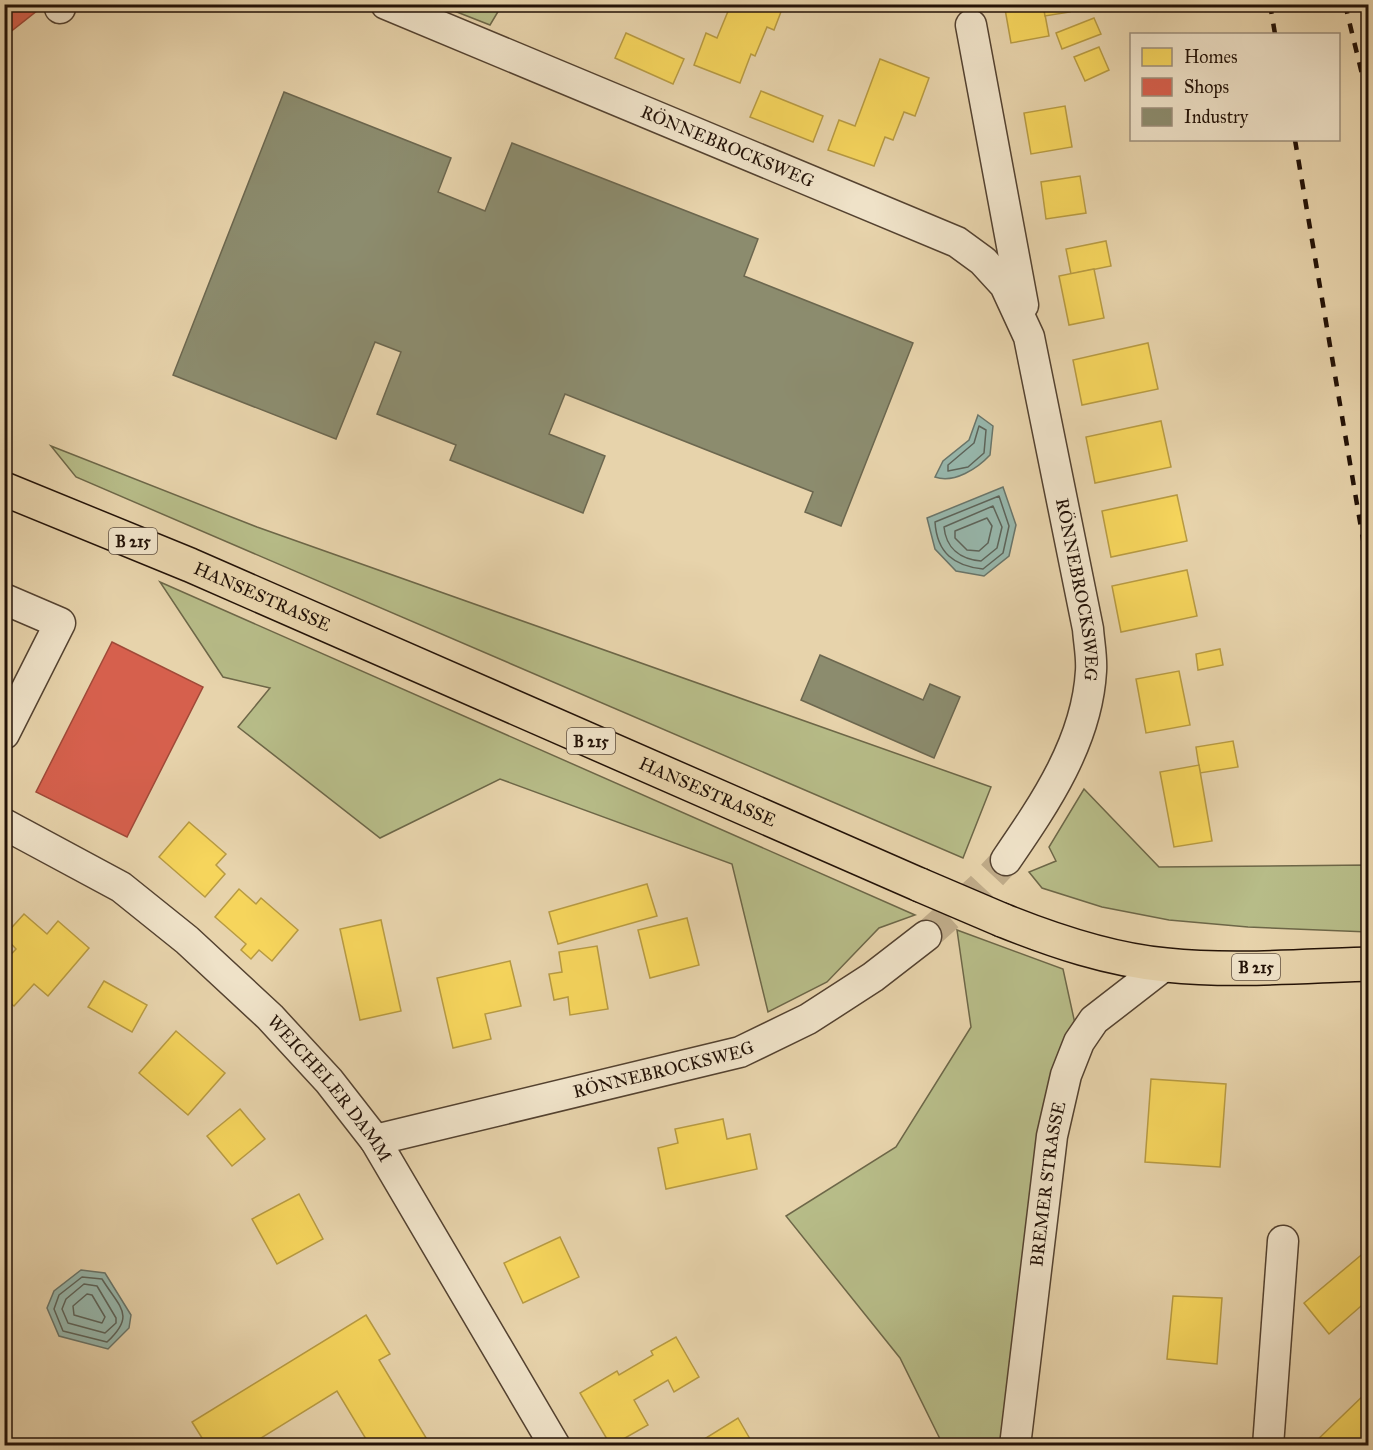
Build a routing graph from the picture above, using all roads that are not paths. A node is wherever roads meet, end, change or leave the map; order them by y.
1 (386, 4) edge
2 (971, 25) dead end
3 (1029, 337) junction
4 (4, 489) edge
5 (4, 599) edge
6 (4, 734) edge
7 (4, 824) edge
8 (1006, 860) tunnel mouth
9 (926, 936) tunnel mouth
10 (1358, 964) edge
11 (1164, 965) junction
12 (375, 1140) junction
13 (1283, 1241) dead end
14 (555, 1446) edge
15 (1015, 1446) edge
16 (1268, 1446) edge

1 - 3 street, RÖNNEBROCKSWEG
2 - 3 street, RÖNNEBROCKSWEG
3 - 8 street, RÖNNEBROCKSWEG
4 - 11 main road, HANSESTRASSE / B 215, bridge
5 - 6 street
7 - 12 street, WEICHELER DAMM
9 - 12 street, RÖNNEBROCKSWEG
10 - 11 main road, HANSESTRASSE / B 215
11 - 15 street, BREMER STRASSE
12 - 14 street, WEICHELER DAMM
13 - 16 street

